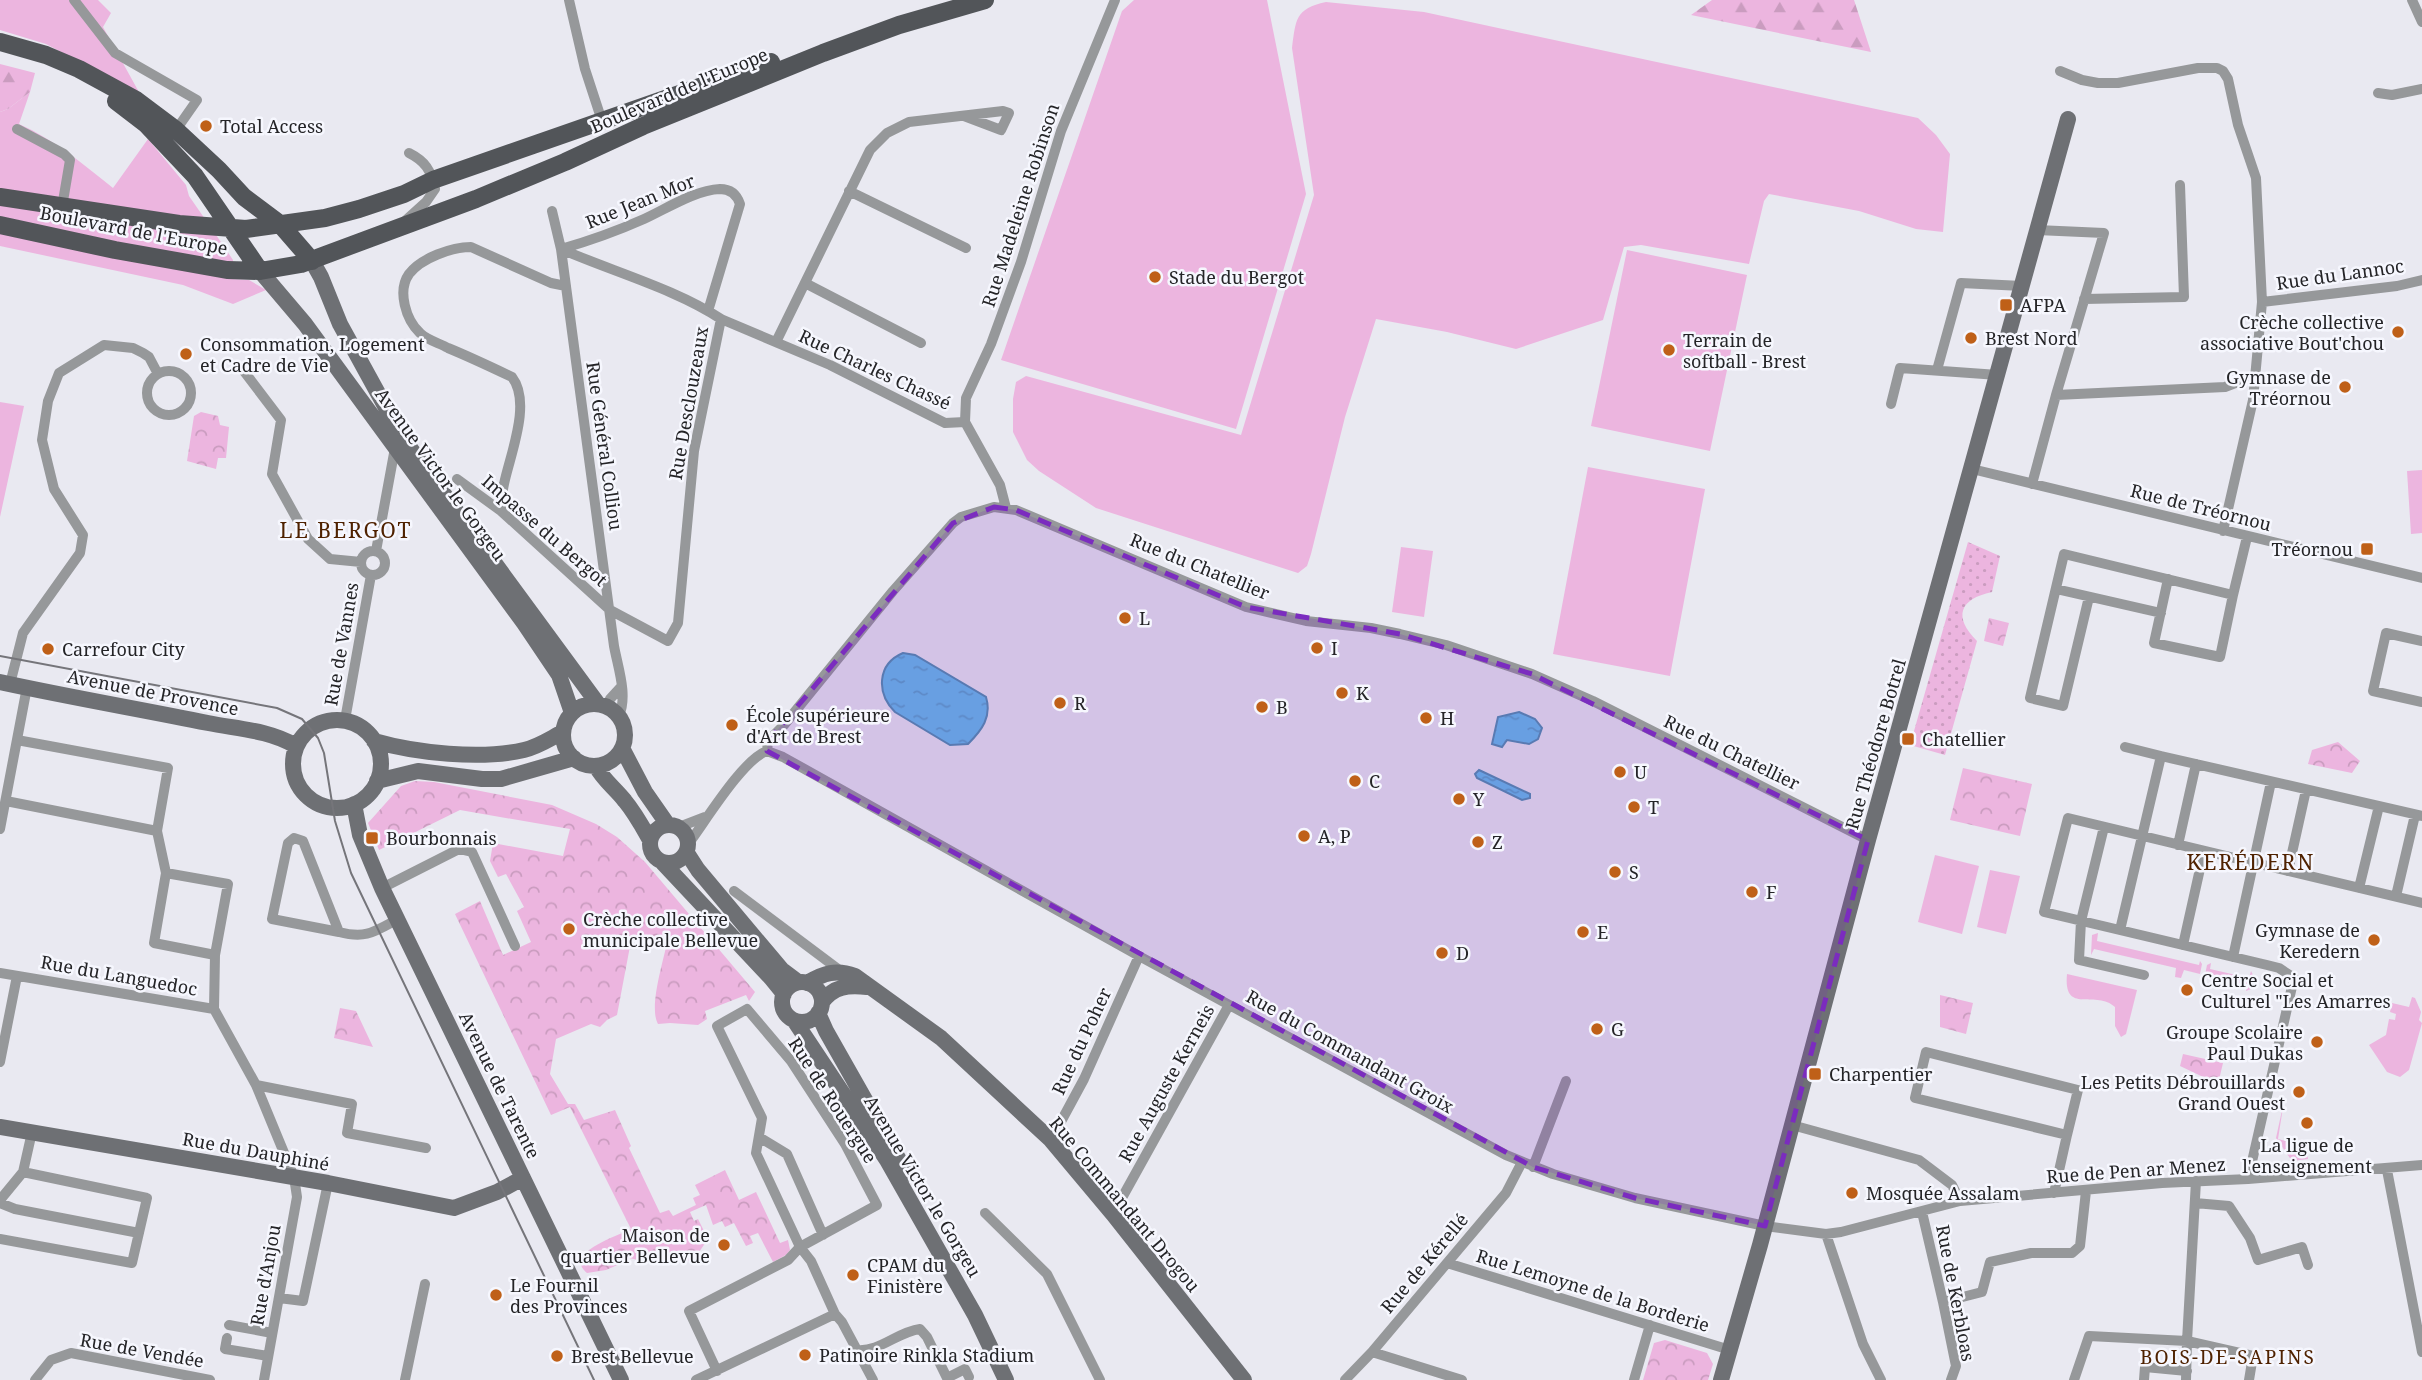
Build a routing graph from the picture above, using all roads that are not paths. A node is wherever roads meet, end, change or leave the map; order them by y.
1 (74, 0) edge
2 (569, 0) edge
3 (945, 0) edge
4 (985, 0) edge
5 (1115, 0) edge
6 (2412, 0) edge
7 (2422, 22) edge
8 (0, 42) edge
9 (0, 54) edge
10 (2060, 71) dead end
11 (2422, 89) edge
12 (2378, 93) dead end
13 (964, 116) dead end
14 (2068, 119) dead end
15 (601, 121) junction
16 (17, 129) dead end
17 (176, 131) junction
18 (409, 153) dead end
19 (433, 180) junction
20 (2180, 185) dead end
21 (849, 191) junction
22 (0, 197) edge
23 (62, 206) junction
24 (552, 211) dead end
25 (0, 225) edge
26 (281, 225) junction
27 (230, 229) junction
28 (2037, 230) junction
29 (393, 231) junction
30 (966, 248) dead end
31 (561, 249) junction
32 (312, 261) junction
33 (260, 271) junction
34 (2422, 280) edge
35 (805, 283) junction
36 (566, 286) junction
37 (2022, 286) junction
38 (2084, 299) junction
39 (2262, 302) junction
40 (708, 311) junction
41 (721, 319) junction
42 (776, 342) junction
43 (921, 344) dead end
44 (243, 370) dead end
45 (1937, 370) junction
46 (158, 374) junction
47 (1998, 375) junction
48 (2256, 375) junction
49 (2056, 395) junction
50 (1891, 404) dead end
51 (965, 422) junction
52 (395, 448) junction
53 (1972, 469) junction
54 (457, 479) dead end
55 (2032, 484) junction
56 (1006, 508) junction
57 (501, 511) junction
58 (2223, 531) junction
59 (2247, 537) junction
60 (376, 551) junction
61 (361, 562) junction
62 (371, 575) junction
63 (2422, 578) edge
64 (2168, 579) junction
65 (2056, 589) junction
66 (2234, 594) junction
67 (2089, 597) junction
68 (610, 610) junction
69 (2161, 613) junction
70 (2422, 641) edge
71 (13, 681) edge
72 (621, 687) junction
73 (2422, 702) edge
74 (608, 709) junction
75 (572, 713) junction
76 (345, 720) junction
77 (563, 732) junction
78 (17, 740) junction
79 (374, 741) junction
80 (296, 746) junction
81 (2125, 747) dead end
82 (622, 748) junction
83 (767, 751) junction
84 (2161, 756) junction
85 (574, 758) junction
86 (2196, 764) junction
87 (596, 766) junction
88 (377, 781) junction
89 (2271, 782) junction
90 (2306, 790) junction
91 (6, 801) junction
92 (2379, 806) junction
93 (350, 810) junction
94 (707, 816) junction
95 (2418, 816) edge
96 (674, 826) junction
97 (2105, 827) junction
98 (0, 829) edge
99 (157, 831) junction
100 (2143, 836) junction
101 (650, 840) junction
102 (1868, 840) junction
103 (2178, 845) junction
104 (688, 848) junction
105 (2204, 851) junction
106 (2252, 862) junction
107 (663, 863) junction
108 (2288, 871) junction
109 (166, 873) junction
110 (382, 887) junction
111 (2360, 888) junction
112 (734, 891) dead end
113 (2396, 896) junction
114 (2422, 903) edge
115 (398, 919) junction
116 (2081, 921) junction
117 (2120, 930) junction
118 (339, 932) junction
119 (2183, 945) junction
120 (514, 946) dead end
121 (215, 955) junction
122 (1139, 956) junction
123 (2233, 957) junction
124 (0, 972) edge
125 (842, 972) junction
126 (2144, 975) dead end
127 (17, 976) junction
128 (802, 982) junction
129 (867, 987) junction
130 (783, 994) junction
131 (1229, 1005) junction
132 (820, 1007) junction
133 (214, 1009) junction
134 (794, 1020) junction
135 (0, 1062) edge
136 (1566, 1081) dead end
137 (256, 1085) junction
138 (1792, 1125) junction
139 (0, 1127) edge
140 (32, 1132) junction
141 (2067, 1135) junction
142 (759, 1137) junction
143 (1051, 1140) junction
144 (426, 1148) dead end
145 (1528, 1164) junction
146 (2422, 1165) edge
147 (2387, 1170) junction
148 (23, 1172) junction
149 (294, 1177) junction
150 (523, 1178) junction
151 (2248, 1179) junction
152 (2196, 1181) junction
153 (328, 1183) junction
154 (2086, 1191) junction
155 (2054, 1193) junction
156 (0, 1201) edge
157 (1960, 1201) junction
158 (2195, 1203) junction
159 (1922, 1212) junction
160 (985, 1213) dead end
161 (1113, 1214) junction
162 (1765, 1226) junction
163 (139, 1233) junction
164 (1826, 1234) junction
165 (823, 1235) junction
166 (0, 1239) edge
167 (800, 1247) junction
168 (1447, 1263) junction
169 (2308, 1265) dead end
170 (425, 1284) dead end
171 (279, 1298) junction
172 (1943, 1302) junction
173 (835, 1314) junction
174 (229, 1325) dead end
175 (1650, 1325) junction
176 (272, 1333) junction
177 (227, 1338) dead end
178 (2187, 1341) junction
179 (857, 1350) junction
180 (1730, 1350) junction
181 (1373, 1352) junction
182 (2422, 1352) edge
183 (268, 1356) junction
184 (717, 1371) junction
185 (2186, 1375) edge
186 (969, 1377) dead end
187 (35, 1380) edge
188 (210, 1380) edge
189 (264, 1380) edge
190 (405, 1380) edge
191 (621, 1380) edge
192 (696, 1380) edge
193 (873, 1380) edge
194 (1006, 1380) edge
195 (1017, 1380) edge
196 (1100, 1380) edge
197 (1244, 1380) edge
198 (1345, 1380) edge
199 (1462, 1380) edge
200 (1634, 1380) edge
201 (1721, 1380) edge
202 (1881, 1380) edge
203 (1951, 1380) edge
204 (2074, 1380) edge
205 (2144, 1380) edge
206 (2249, 1380) edge

1 - 17 street
2 - 15 street
3 - 15 main road, Boulevard de l'Europe
4 - 29 main road, Boulevard de l'Europe
5 - 51 street, Rue Madeleine Robinson
6 - 7 street
8 - 17 main road
9 - 27 main road
10 - 39 street
11 - 12 street
13 - 21 street
14 - 28 street, Rue Théodore Botrel
15 - 19 main road, Boulevard de l'Europe
16 - 23 street
17 - 26 main road
18 - 19 street
19 - 26 main road, Boulevard de l'Europe
19 - 29 street, Boulevard de l'Europe
20 - 38 street
21 - 30 street
21 - 35 street
22 - 23 main road, Boulevard de l'Europe
23 - 27 main road, Boulevard de l'Europe
24 - 31 street, Rue Général Colliou
25 - 33 main road, Boulevard de l'Europe
26 - 27 main road, Boulevard de l'Europe
26 - 32 main road
27 - 33 main road
28 - 37 street, Rue Théodore Botrel
28 - 38 street
29 - 32 main road, Boulevard de l'Europe
31 - 36 street, Rue Général Colliou
31 - 40 street, Rue Desclouzeaux
31 - 40 street, Rue Jean Mor
32 - 33 main road, Boulevard de l'Europe
32 - 74 street, Avenue Victor le Gorgeu
33 - 52 street, Avenue Victor le Gorgeu
34 - 39 street, Rue du Lannoc
35 - 42 street
35 - 43 street
36 - 57 street
36 - 68 street, Rue Général Colliou
37 - 45 street
37 - 47 street, Rue Théodore Botrel
38 - 49 street
39 - 48 street
40 - 41 street, Rue Desclouzeaux
41 - 42 street, Rue Charles Chassé
41 - 68 street, Rue Desclouzeaux
42 - 51 street, Rue Charles Chassé
44 - 61 street, Rue de Vannes
45 - 47 street
45 - 50 street
46 - 46 street
46 - 71 street
47 - 53 street, Rue Théodore Botrel
48 - 49 street
48 - 58 street
49 - 55 street
51 - 56 street, Rue Charles Chassé
52 - 60 street
52 - 75 street, Avenue Victor le Gorgeu
53 - 55 street, Rue de Tréornou
53 - 102 street, Rue Théodore Botrel
54 - 57 street, Impasse du Bergot
55 - 58 street, Rue de Tréornou
56 - 83 street
56 - 102 street, Rue du Chatellier
57 - 68 street, Impasse du Bergot
58 - 59 street, Rue de Tréornou
59 - 63 street, Rue de Tréornou
59 - 66 street
60 - 61 street, Rue de Vannes
60 - 62 street, Rue de Vannes
61 - 62 street, Rue de Vannes
62 - 76 street, Rue de Vannes
64 - 65 street
64 - 66 street
64 - 69 street
65 - 67 street
65 - 67 street
66 - 69 street
67 - 69 street
68 - 72 street, Rue Général Colliou
70 - 73 street
71 - 78 street
71 - 80 street, Avenue de Provence
72 - 74 street
72 - 74 street, Rue Général Colliou
74 - 75 street
74 - 82 street
75 - 77 street
76 - 79 street
76 - 80 street
77 - 79 street
77 - 85 street
78 - 91 street
78 - 99 street
79 - 88 street
80 - 93 street
81 - 84 street
82 - 87 street
82 - 96 street
83 - 94 street
83 - 122 street, Rue du Commandant Groix
84 - 86 street
84 - 100 street
85 - 87 street
85 - 88 street
86 - 89 street
86 - 103 street
87 - 101 street
88 - 93 street
89 - 90 street
89 - 106 street
90 - 92 street
90 - 108 street
91 - 98 street
91 - 99 street
92 - 95 street
92 - 111 street
93 - 110 street, Avenue de Tarente
94 - 96 street
94 - 104 street
95 - 113 street
96 - 101 street
96 - 104 street
97 - 100 street
97 - 116 street
97 - 116 street
99 - 109 street
100 - 103 street
100 - 117 street
101 - 107 street
102 - 138 street, Rue Théodore Botrel
103 - 105 street
104 - 107 street
104 - 128 street
105 - 106 street
105 - 119 street
106 - 108 street
106 - 123 street
107 - 130 street
108 - 111 street
109 - 121 street
109 - 121 street
110 - 115 street, Avenue de Tarente
110 - 120 street
111 - 113 street
112 - 125 street
113 - 114 street
115 - 118 street
115 - 150 street, Avenue de Tarente
116 - 117 street
116 - 126 street
117 - 119 street
118 - 118 street
119 - 123 street
121 - 133 street
122 - 131 street, Rue du Commandant Groix
122 - 143 street, Rue du Poher
123 - 151 street
124 - 127 street, Rue du Languedoc
125 - 128 street
125 - 129 street, Rue Commandant Drogou
127 - 133 street, Rue du Languedoc
127 - 135 street
128 - 130 street
128 - 132 street
129 - 132 street
129 - 143 street, Rue Commandant Drogou
130 - 134 street
131 - 145 street, Rue du Commandant Groix
131 - 161 street, Rue Auguste Kerneis
132 - 134 street
132 - 195 street, Avenue Victor le Gorgeu
133 - 137 street, Rue du Languedoc
134 - 194 street, Avenue Victor le Gorgeu
136 - 145 street, Rue de Kérellé
137 - 144 street
137 - 149 street, Rue du Languedoc
138 - 157 street
138 - 162 street, Rue Théodore Botrel
139 - 140 street, Rue du Dauphiné
140 - 148 street
140 - 149 street, Rue du Dauphiné
141 - 141 street
141 - 155 street
142 - 165 street
142 - 165 street, Rue de Rouergue
142 - 167 street
143 - 161 street, Rue Commandant Drogou
145 - 162 street, Rue du Commandant Groix
145 - 168 street, Rue de Kérellé
146 - 147 street, Rue de Pen ar Menez
147 - 151 street, Rue de Pen ar Menez
147 - 182 street
148 - 156 street
148 - 163 street
149 - 153 street, Rue du Dauphiné
149 - 171 street, Rue d'Anjou
150 - 153 street, Rue du Dauphiné
150 - 191 street, Avenue de Tarente
151 - 152 street, Rue de Pen ar Menez
152 - 154 street, Rue de Pen ar Menez
152 - 158 street
153 - 171 street
154 - 155 street, Rue de Pen ar Menez
154 - 172 street
155 - 157 street, Rue de Pen ar Menez
156 - 163 street
157 - 159 street, Rue du Commandant Groix
158 - 169 street
158 - 178 street
159 - 164 street, Rue du Commandant Groix
159 - 172 street, Rue de Kerbloas
160 - 196 street
161 - 197 street, Rue Commandant Drogou
162 - 164 street, Rue du Commandant Groix
162 - 180 street, Rue Théodore Botrel
163 - 166 street
164 - 202 street
165 - 167 street, Rue de Rouergue
167 - 173 street
167 - 184 street, Rue de Rouergue
168 - 175 street, Rue Lemoyne de la Borderie
168 - 181 street, Rue de Kérellé
170 - 190 street
171 - 176 street, Rue d'Anjou
172 - 203 street, Rue de Kerbloas
173 - 179 street
173 - 184 street
174 - 176 street
175 - 180 street, Rue Lemoyne de la Borderie
175 - 200 street
176 - 183 street, Rue d'Anjou
177 - 183 street
178 - 185 street
178 - 204 street
178 - 206 street
179 - 186 street
179 - 193 street
180 - 201 street, Rue Théodore Botrel
181 - 198 street, Rue de Kérellé
181 - 199 street
183 - 189 street, Rue d'Anjou
184 - 192 street
185 - 205 street
187 - 188 street, Rue de Vendée

